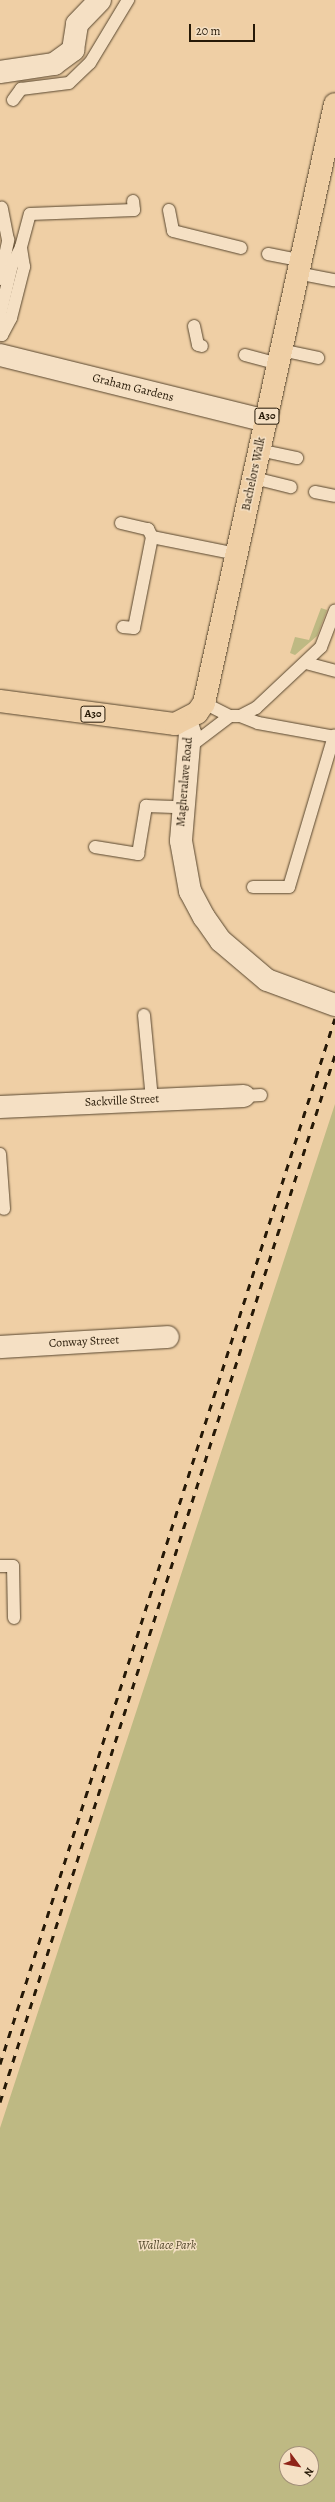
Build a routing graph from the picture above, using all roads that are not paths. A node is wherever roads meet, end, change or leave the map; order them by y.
1 (100, 0) edge
2 (124, 0) edge
3 (128, 0) edge
4 (104, 38) junction
5 (0, 72) edge
6 (13, 100) dead end
7 (335, 104) edge
8 (328, 162) edge
9 (133, 201) dead end
10 (2, 208) dead end
11 (169, 210) dead end
12 (4, 240) edge
13 (22, 244) junction
14 (241, 248) dead end
15 (268, 254) dead end
16 (298, 266) junction
17 (0, 280) edge
18 (334, 280) edge
19 (194, 326) dead end
20 (0, 343) edge
21 (202, 346) dead end
22 (244, 356) dead end
23 (279, 357) junction
24 (318, 358) dead end
25 (266, 422) junction
26 (259, 450) junction
27 (297, 458) dead end
28 (254, 478) junction
29 (291, 486) dead end
30 (315, 492) dead end
31 (335, 496) edge
32 (120, 523) dead end
33 (152, 537) junction
34 (237, 554) junction
35 (335, 611) edge
36 (123, 627) dead end
37 (306, 663) junction
38 (335, 671) edge
39 (0, 701) edge
40 (204, 703) junction
41 (235, 716) junction
42 (186, 720) junction
43 (334, 736) edge
44 (188, 748) junction
45 (181, 807) junction
46 (95, 847) dead end
47 (253, 887) dead end
48 (335, 1005) edge
49 (144, 1015) dead end
50 (252, 1096) dead end
51 (152, 1100) junction
52 (0, 1107) edge
53 (0, 1154) edge
54 (4, 1208) dead end
55 (168, 1337) dead end
56 (0, 1347) edge
57 (0, 1566) edge
58 (14, 1618) dead end

1 - 5 street
2 - 4 lane
3 - 4 lane
4 - 6 lane
7 - 8 main road, Bachelors Walk / A30
8 - 16 main road, Bachelors Walk / A30
9 - 13 lane
10 - 12 lane
11 - 14 lane
12 - 13 lane
12 - 17 lane
13 - 20 lane
15 - 16 lane
16 - 18 lane
16 - 23 main road, Bachelors Walk / A30
19 - 21 lane
20 - 25 street, Graham Gardens
22 - 23 lane
23 - 24 lane
23 - 25 main road, Bachelors Walk / A30
25 - 26 main road, Bachelors Walk / A30
26 - 27 lane
26 - 28 main road, Bachelors Walk / A30
28 - 29 lane
28 - 34 main road, Bachelors Walk / A30
30 - 31 lane
32 - 33 lane
33 - 34 lane
33 - 36 lane
34 - 40 main road, Bachelors Walk / A30
35 - 37 lane
37 - 38 lane
37 - 41 lane
39 - 42 main road, A30
40 - 41 lane
40 - 42 main road
41 - 43 lane
41 - 44 lane
42 - 44 street, Magheralave Road
43 - 47 lane
44 - 45 street, Magheralave Road
45 - 46 lane
45 - 48 street, Magheralave Road
49 - 51 lane
50 - 51 street, Sackville Street
51 - 52 street, Sackville Street
53 - 54 lane
55 - 56 street, Conway Street
57 - 58 lane

